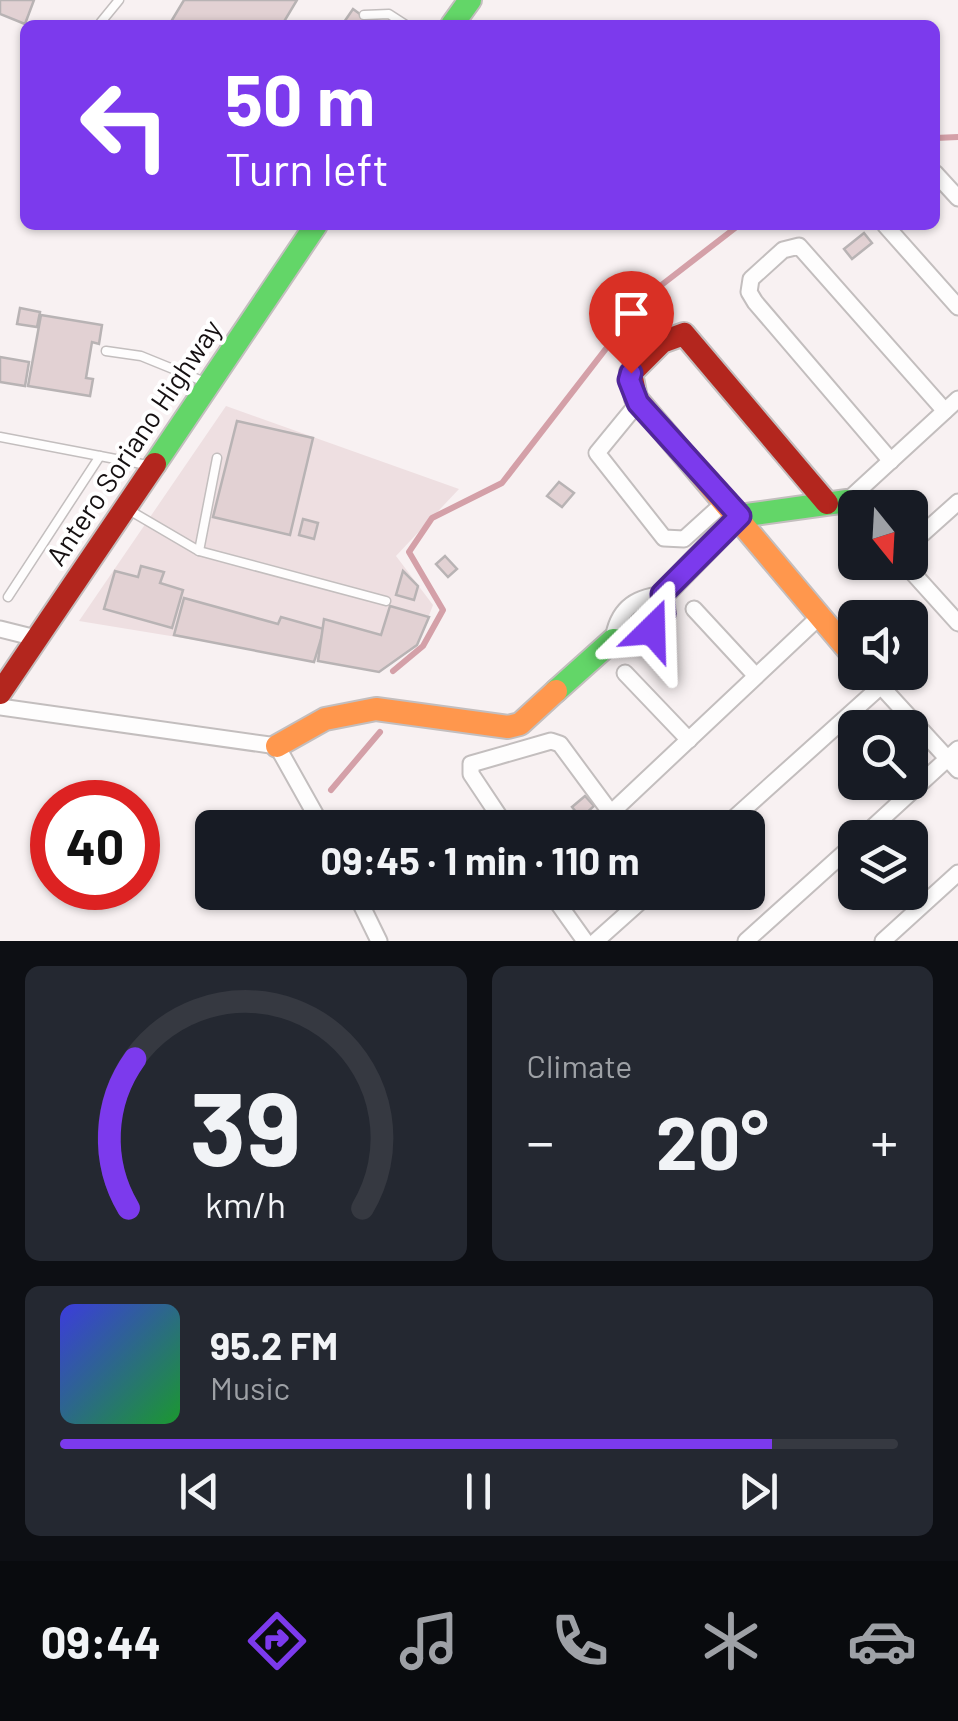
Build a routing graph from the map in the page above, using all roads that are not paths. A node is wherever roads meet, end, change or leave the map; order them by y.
1 (119, 0) edge
2 (389, 14) junction
3 (364, 16) dead end
4 (103, 20) edge
5 (385, 20) edge
6 (398, 20) edge
7 (940, 178) edge
8 (958, 198) edge
9 (313, 230) edge
10 (889, 230) edge
11 (958, 307) edge
12 (106, 350) dead end
13 (207, 384) junction
14 (958, 400) edge
15 (638, 403) junction
16 (945, 412) junction
17 (0, 436) edge
18 (100, 456) junction
19 (217, 458) dead end
20 (891, 461) junction
21 (152, 466) junction
22 (859, 490) edge
23 (838, 500) edge
24 (958, 502) edge
25 (838, 505) edge
26 (124, 508) junction
27 (733, 509) junction
28 (928, 528) edge
29 (199, 551) junction
30 (921, 580) edge
31 (662, 594) junction
32 (8, 598) dead end
33 (386, 600) dead end
34 (694, 609) dead end
35 (954, 612) edge
36 (818, 618) junction
37 (0, 628) edge
38 (36, 638) junction
39 (613, 640) junction
40 (838, 640) edge
41 (11, 658) edge
42 (626, 673) dead end
43 (756, 676) junction
44 (877, 690) edge
45 (885, 690) edge
46 (1, 692) edge
47 (689, 740) junction
48 (276, 746) junction
49 (955, 760) edge
50 (313, 810) edge
51 (495, 810) edge
52 (608, 810) edge
53 (613, 810) edge
54 (743, 810) edge
55 (882, 820) edge
56 (838, 858) edge
57 (958, 872) edge
58 (364, 910) edge
59 (563, 910) edge
60 (630, 910) edge
61 (379, 941) edge
62 (585, 941) edge
63 (596, 941) edge
64 (746, 941) edge
65 (884, 941) edge

1 - 4 lane
2 - 3 lane
2 - 5 lane
2 - 6 lane
7 - 8 street
9 - 13 street, Antero Soriano Highway
10 - 11 street
12 - 13 lane
13 - 21 street, Antero Soriano Highway
14 - 16 street
15 - 23 street
15 - 27 street
15 - 27 street
16 - 20 street
16 - 20 street
17 - 18 lane
18 - 21 lane
18 - 32 lane
19 - 29 lane
20 - 22 street
21 - 26 street, Antero Soriano Highway
24 - 28 street
25 - 27 street
26 - 29 lane
26 - 38 street, Antero Soriano Highway
27 - 31 street
27 - 36 street
29 - 33 lane
30 - 35 street
31 - 39 street
31 - 39 street
34 - 43 street
36 - 40 street
36 - 43 street
37 - 38 street
38 - 41 street, Antero Soriano Highway
39 - 48 street
41 - 46 street, Antero Soriano Highway
42 - 47 street
43 - 47 street
44 - 54 street
45 - 49 street
46 - 48 street
47 - 53 street
48 - 50 street
49 - 55 street
51 - 52 street
56 - 64 street
57 - 65 street
58 - 61 street
59 - 62 street
60 - 63 street

